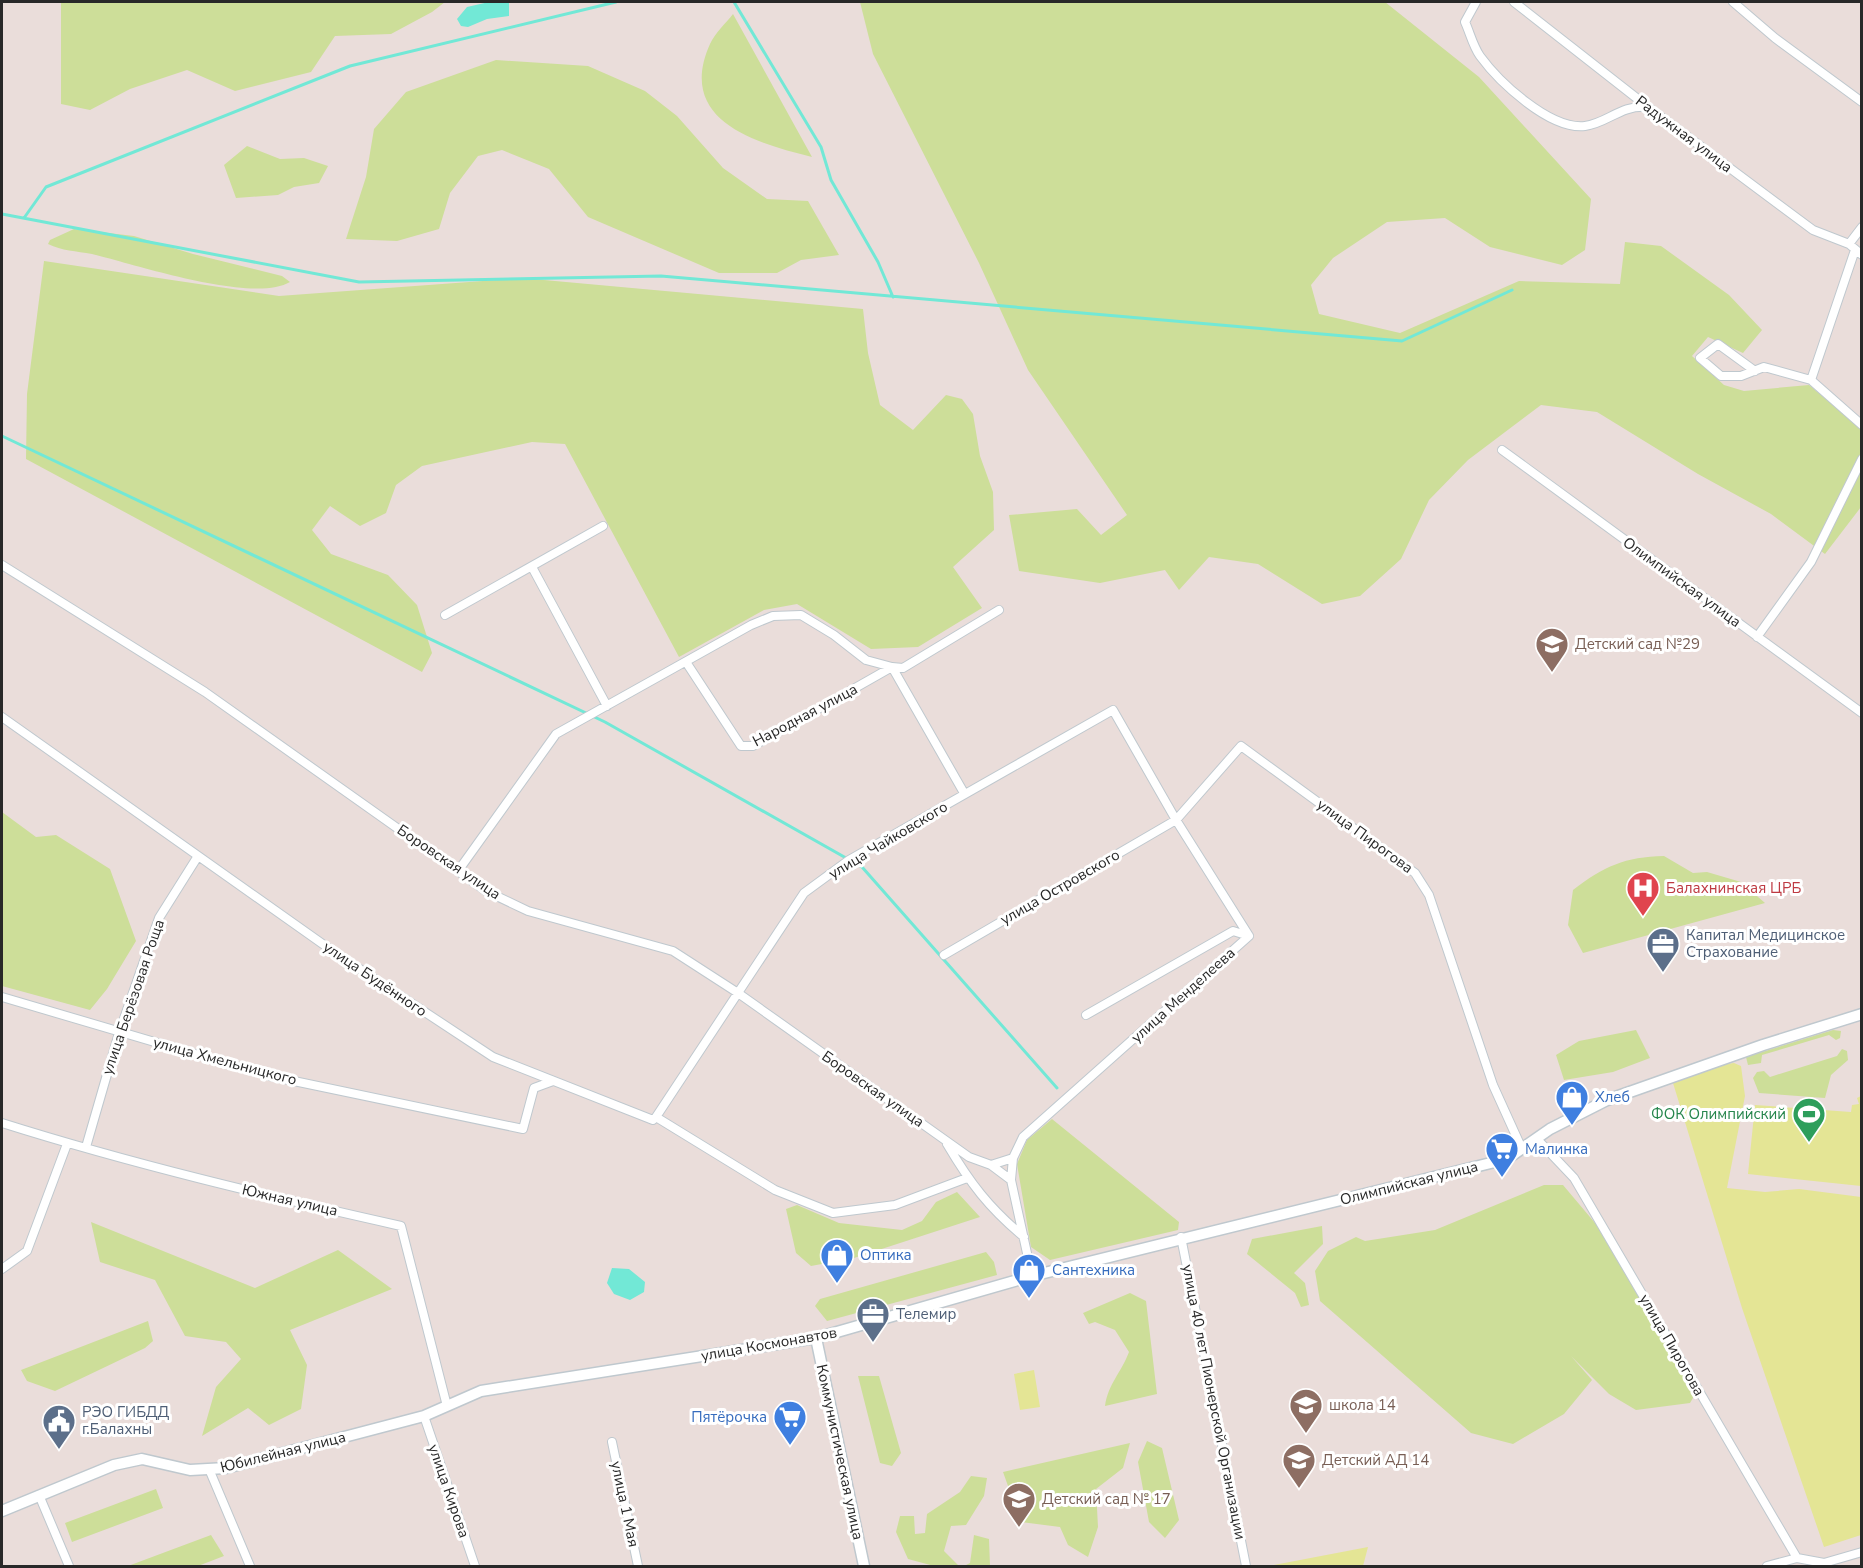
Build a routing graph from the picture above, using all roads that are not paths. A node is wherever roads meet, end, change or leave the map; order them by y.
1 (1476, 2) edge
2 (1514, 2) edge
3 (1733, 2) edge
4 (1862, 102) edge
5 (1648, 107) junction
6 (1862, 227) edge
7 (1855, 250) edge
8 (1755, 370) junction
9 (1810, 380) junction
10 (1862, 425) edge
11 (1502, 450) dead end
12 (1862, 459) edge
13 (603, 526) dead end
14 (2, 565) edge
15 (532, 567) junction
16 (999, 610) dead end
17 (445, 615) dead end
18 (1757, 637) junction
19 (686, 662) junction
20 (892, 667) junction
21 (607, 706) junction
22 (1862, 713) edge
23 (2, 717) edge
24 (964, 794) junction
25 (1176, 820) junction
26 (198, 856) junction
27 (458, 871) junction
28 (1249, 936) junction
29 (944, 955) dead end
30 (738, 993) junction
31 (2, 997) edge
32 (1862, 1014) edge
33 (1086, 1016) dead end
34 (119, 1033) junction
35 (553, 1080) junction
36 (656, 1117) junction
37 (2, 1123) edge
38 (1537, 1139) junction
39 (945, 1140) junction
40 (67, 1144) junction
41 (86, 1147) junction
42 (1522, 1149) junction
43 (1012, 1158) junction
44 (991, 1166) junction
45 (967, 1178) junction
46 (1011, 1180) junction
47 (1024, 1237) junction
48 (1181, 1238) junction
49 (2, 1269) edge
50 (1032, 1276) junction
51 (816, 1338) junction
52 (447, 1406) junction
53 (424, 1416) junction
54 (612, 1442) dead end
55 (209, 1469) junction
56 (39, 1495) junction
57 (2, 1510) edge
58 (1862, 1552) edge
59 (1797, 1558) junction
60 (69, 1566) edge
61 (250, 1566) edge
62 (475, 1566) edge
63 (638, 1566) edge
64 (864, 1566) edge
65 (1246, 1566) edge
66 (1767, 1566) edge

1 - 5 street
2 - 5 street, Радужная улица
3 - 4 street
5 - 7 street, Радужная улица
6 - 7 street
7 - 9 street
8 - 8 street
8 - 9 street
9 - 10 street
11 - 18 street, Олимпийская улица
12 - 18 street
13 - 15 street
14 - 27 street, Боровская улица
15 - 17 street
15 - 21 street
16 - 20 street, Народная улица
18 - 22 street, Олимпийская улица
19 - 20 street
19 - 20 street, Народная улица
19 - 21 street
20 - 24 street
21 - 27 street
23 - 26 street, улица Будённого
24 - 25 street, улица Чайковского
24 - 30 street, улица Чайковского
25 - 28 street
25 - 29 street, улица Островского
25 - 42 street, улица Пирогова
26 - 34 street, улица Берёзовая Роща
26 - 35 street, улица Будённого
27 - 30 street, Боровская улица
28 - 33 street, улица Менделеева
28 - 43 street, улица Менделеева
30 - 36 street, улица Чайковского
30 - 39 street, Боровская улица
31 - 34 street, улица Хмельницкого
32 - 38 street, Олимпийская улица
34 - 35 street, улица Хмельницкого
34 - 41 street, улица Берёзовая Роща
35 - 36 street, улица Будённого
36 - 45 street, улица Будённого
37 - 40 street, Южная улица
38 - 42 street, Олимпийская улица
38 - 59 street, улица Пирогова
39 - 44 street, Боровская улица
39 - 45 street, Боровская улица
40 - 41 street, Южная улица
40 - 49 street
41 - 52 street, Южная улица
42 - 48 street, Олимпийская улица
43 - 44 street
43 - 46 street, улица Менделеева
44 - 46 street, Боровская улица
45 - 47 street, Боровская улица
46 - 47 street
47 - 50 street
48 - 50 street, улица Космонавтов
48 - 65 street, улица 40 лет Пионерской Организации
50 - 51 street, улица Космонавтов
51 - 52 street, улица Космонавтов
51 - 64 street, Коммунистическая улица
52 - 53 street, улица Космонавтов
53 - 55 street, Юбилейная улица
53 - 62 street, улица Кирова
54 - 63 street, улица 1 Мая
55 - 56 street, Юбилейная улица
55 - 61 street
56 - 57 street, Юбилейная улица
56 - 60 street
58 - 59 street
59 - 66 street

